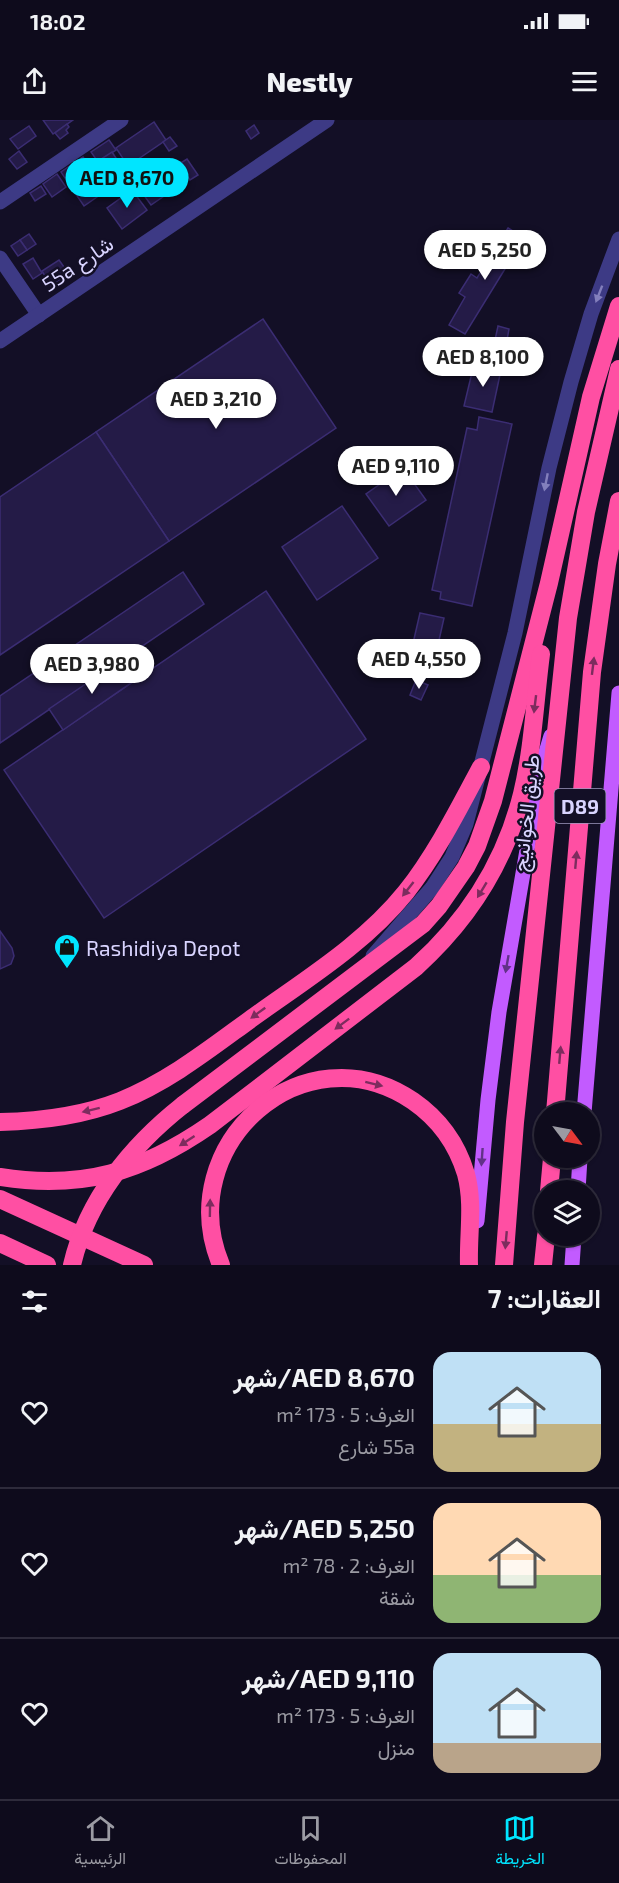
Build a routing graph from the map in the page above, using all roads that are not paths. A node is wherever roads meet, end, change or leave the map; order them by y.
1 (121, 120) edge
2 (327, 120) edge
3 (0, 202) edge
4 (619, 239) edge
5 (0, 258) edge
6 (619, 306) edge
7 (39, 315) junction
8 (0, 341) edge
9 (619, 369) edge
10 (619, 501) edge
11 (549, 583) junction
12 (619, 693) edge
13 (557, 722) junction
14 (480, 767) junction
15 (352, 979) junction
16 (556, 1102) edge
17 (585, 1102) edge
18 (0, 1122) edge
19 (0, 1177) edge
20 (0, 1199) edge
21 (0, 1243) edge
22 (545, 1246) edge
23 (573, 1246) edge
24 (47, 1265) edge
25 (72, 1265) edge
26 (144, 1265) edge
27 (221, 1265) edge
28 (469, 1265) edge
29 (474, 1265) edge
30 (504, 1265) edge
31 (543, 1265) edge
32 (572, 1265) edge

1 - 3 street
2 - 7 street, 55a شارع
4 -> 14 street
5 - 7 street
6 - 11 highway
7 - 8 street, 55a شارع
9 - 13 highway, طريق الخوانيج / D89
16 -> 10 highway, D89
11 - 15 highway
11 -> 19 highway
12 - 17 main road
13 -> 29 main road
13 -> 30 highway, طريق الخوانيج / D89
14 - 15 street
14 -> 18 highway
15 - 25 highway, bridge
20 - 26 highway
21 - 24 highway
22 - 31 highway
23 - 32 main road
27 -> 28 highway

